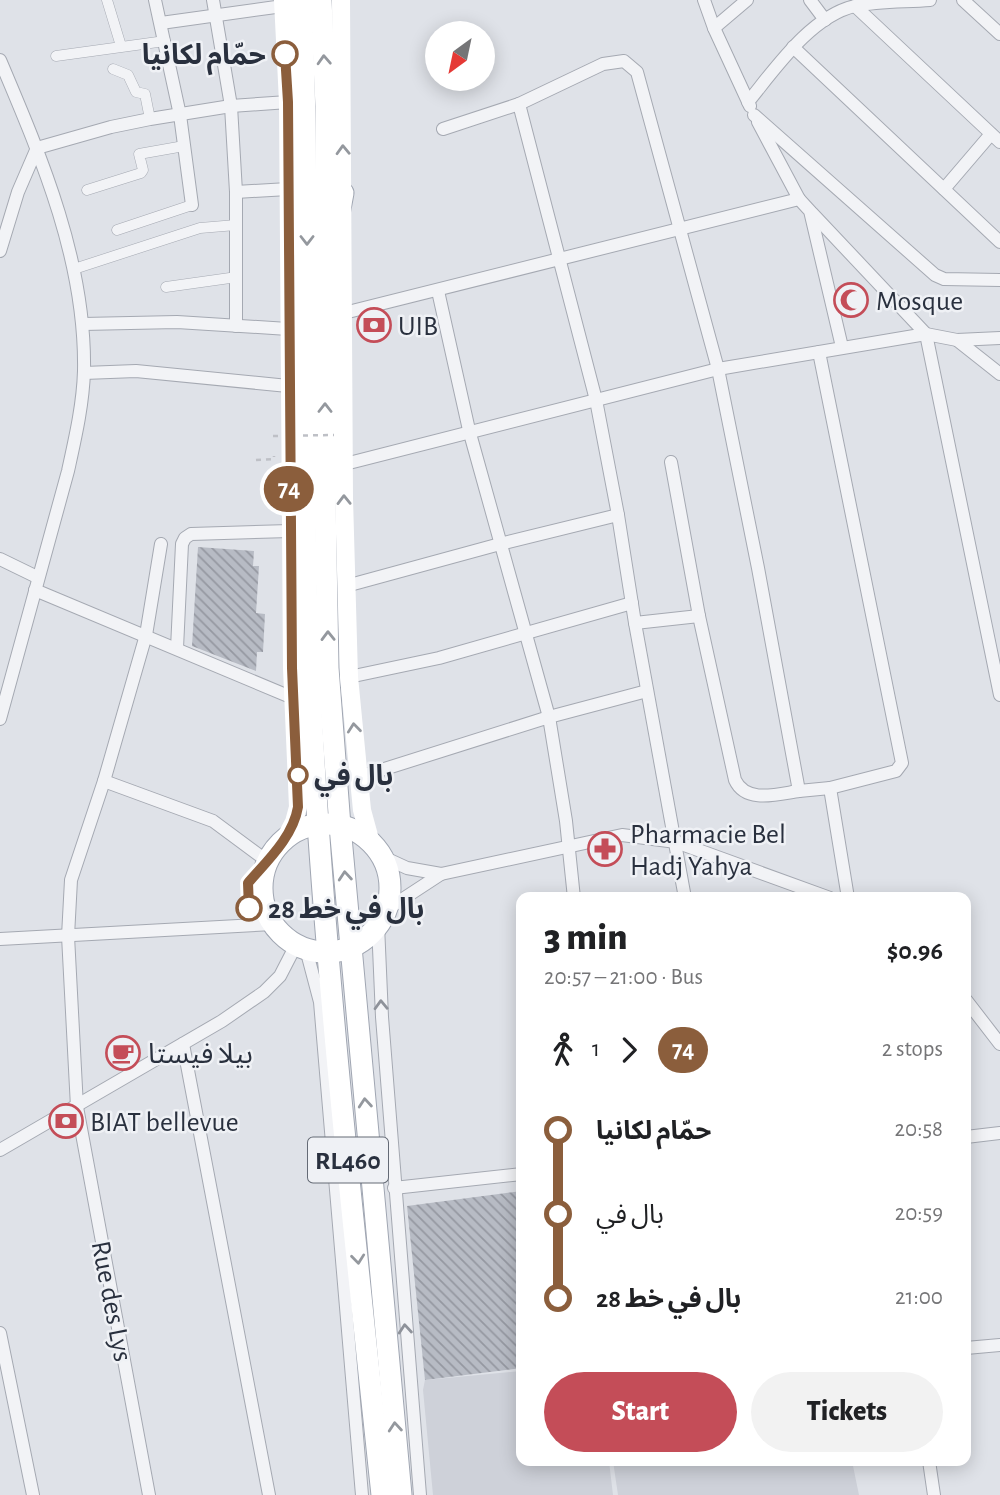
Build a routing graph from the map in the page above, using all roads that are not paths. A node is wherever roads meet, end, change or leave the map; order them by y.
1 (107, 0) edge
2 (155, 0) edge
3 (213, 0) edge
4 (321, 0) edge
5 (341, 0) edge
6 (704, 0) edge
7 (747, 0) edge
8 (810, 0) edge
9 (930, 0) edge
10 (963, 0) edge
11 (289, 2) edge
12 (855, 6) junction
13 (216, 15) junction
14 (825, 20) junction
15 (162, 23) junction
16 (714, 28) junction
17 (1000, 34) edge
18 (165, 41) junction
19 (121, 47) junction
20 (793, 47) junction
21 (56, 56) dead end
22 (0, 60) edge
23 (113, 69) dead end
24 (288, 102) junction
25 (748, 102) junction
26 (519, 104) junction
27 (231, 106) junction
28 (180, 115) junction
29 (754, 115) junction
30 (150, 119) junction
31 (443, 129) dead end
32 (996, 138) edge
33 (184, 146) junction
34 (37, 148) junction
35 (288, 189) junction
36 (944, 189) junction
37 (87, 190) dead end
38 (236, 192) junction
39 (342, 193) junction
40 (799, 199) junction
41 (192, 205) joint
42 (810, 211) junction
43 (236, 225) junction
44 (680, 228) junction
45 (117, 230) dead end
46 (1000, 242) edge
47 (0, 251) edge
48 (560, 258) junction
49 (74, 269) junction
50 (237, 277) junction
51 (1000, 280) edge
52 (166, 287) dead end
53 (438, 291) junction
54 (325, 300) junction
55 (344, 313) junction
56 (83, 324) junction
57 (236, 326) junction
58 (288, 329) junction
59 (926, 334) junction
60 (1000, 338) edge
61 (957, 340) junction
62 (842, 347) junction
63 (819, 352) junction
64 (718, 369) junction
65 (84, 373) junction
66 (1000, 374) edge
67 (288, 386) junction
68 (596, 400) junction
69 (469, 430) junction
70 (671, 462) dead end
71 (345, 464) junction
72 (618, 514) junction
73 (290, 531) junction
74 (161, 544) dead end
75 (500, 544) junction
76 (0, 559) edge
77 (36, 583) junction
78 (346, 586) junction
79 (632, 603) junction
80 (699, 616) junction
81 (635, 623) junction
82 (525, 632) junction
83 (146, 635) junction
84 (177, 648) junction
85 (997, 658) edge
86 (349, 677) junction
87 (647, 691) junction
88 (1000, 695) edge
89 (293, 698) junction
90 (548, 717) junction
91 (0, 719) edge
92 (359, 777) junction
93 (104, 780) junction
94 (830, 788) junction
95 (799, 791) junction
96 (330, 825) junction
97 (285, 839) junction
98 (676, 842) junction
99 (570, 846) junction
100 (376, 850) junction
101 (267, 861) junction
102 (441, 874) junction
103 (574, 892) edge
104 (684, 892) edge
105 (814, 892) edge
106 (847, 892) edge
107 (382, 918) junction
108 (273, 924) junction
109 (68, 936) junction
110 (0, 939) edge
111 (301, 947) junction
112 (351, 947) junction
113 (328, 952) junction
114 (971, 1006) edge
115 (183, 1044) junction
116 (1000, 1044) edge
117 (77, 1107) junction
118 (1000, 1133) edge
119 (971, 1136) edge
120 (0, 1150) edge
121 (516, 1175) edge
122 (394, 1188) junction
123 (0, 1333) edge
124 (1000, 1345) edge
125 (971, 1348) edge
126 (930, 1466) edge
127 (33, 1495) edge
128 (149, 1495) edge
129 (270, 1495) edge
130 (362, 1495) edge
131 (382, 1495) edge
132 (401, 1495) edge
133 (420, 1495) edge
134 (934, 1495) edge

1 - 19 street
2 - 15 street
3 - 13 street
54 -> 4 main road
39 -> 5 main road
6 - 16 street
7 - 16 street
8 - 14 street
9 - 12 street
10 - 17 street
11 - 13 street
11 - 24 main road
11 -> 96 main road
12 - 14 street
12 - 32 street
13 - 15 street
13 - 27 street
14 - 20 street
15 - 18 street
16 - 25 street
18 - 19 street
18 - 28 street
19 - 21 street
20 - 25 street
20 - 36 street
22 - 34 street
23 - 30 street
24 - 27 street
24 - 35 main road
25 - 29 street
26 - 31 street
26 - 44 street
26 - 48 street
27 - 28 street
27 - 38 street
28 - 30 street
28 - 33 street
29 - 40 street
29 - 51 street
30 - 34 street
32 - 36 street
33 - 37 street
33 - 41 street
34 - 47 street
34 - 49 street
35 - 38 street
35 - 58 main road
36 - 46 street
38 - 43 street
39 - 54 main road
39 - 55 main road
40 - 42 street
40 - 44 street
41 - 45 street
42 - 59 street
42 - 62 street
43 - 49 street
43 - 50 street
44 - 48 street
44 - 64 street
48 - 53 street
48 - 68 street
49 - 56 street
50 - 52 street
50 - 57 street
53 - 55 street
53 - 69 street
96 -> 54 main road
55 - 71 main road
56 - 57 street
56 - 65 street
57 - 58 street
58 - 67 main road
59 - 61 street
59 - 62 street
59 - 85 street
60 - 61 street
61 - 66 street
62 - 63 street
63 - 64 street
63 - 94 street
64 - 68 street
64 - 95 street
65 - 67 street
65 - 77 street
67 - 73 main road
68 - 69 street
68 - 72 street
69 - 71 street
69 - 75 street
70 - 80 street
78 -> 71 main road
72 - 75 street
72 - 79 street
73 - 84 street
73 - 89 main road
74 - 83 street, Rue des Lys
75 - 78 street
75 - 82 street
76 - 77 street
77 - 83 street
77 - 91 street
78 - 86 main road
79 - 81 street
79 - 82 street
80 - 81 street
80 - 95 street
81 - 87 street
82 - 86 street
82 - 90 street
83 - 84 street
83 - 93 street, Rue des Lys
84 - 89 street
85 - 88 street
92 -> 86 main road
87 - 90 street
87 - 98 street
89 - 97 main road
90 - 92 street
90 - 99 street
92 - 100 main road
93 - 101 street
93 - 109 street, Rue des Lys
94 - 95 street
94 - 106 street
96 - 97 main road
96 - 100 main road
112 -> 96 main road, RL460
96 - 113 main road, RL460
97 - 101 main road
98 - 99 street
98 - 104 street
98 - 105 street
99 - 102 street
99 - 103 street
100 - 102 street
100 - 107 main road
101 - 108 main road
102 - 107 street
107 - 112 main road
122 -> 107 street
108 - 109 street
108 - 111 main road
109 - 110 street
109 - 117 street, Rue des Lys
111 - 113 main road
111 - 115 street
111 - 130 street
112 - 113 main road
132 -> 112 main road, RL460
113 -> 131 main road, RL460
114 - 116 street
115 - 117 street
115 - 129 street
117 - 120 street
117 - 128 street, Rue des Lys
118 - 119 street
121 - 122 street
133 -> 122 street
123 - 127 street
124 - 125 street
126 - 134 street

